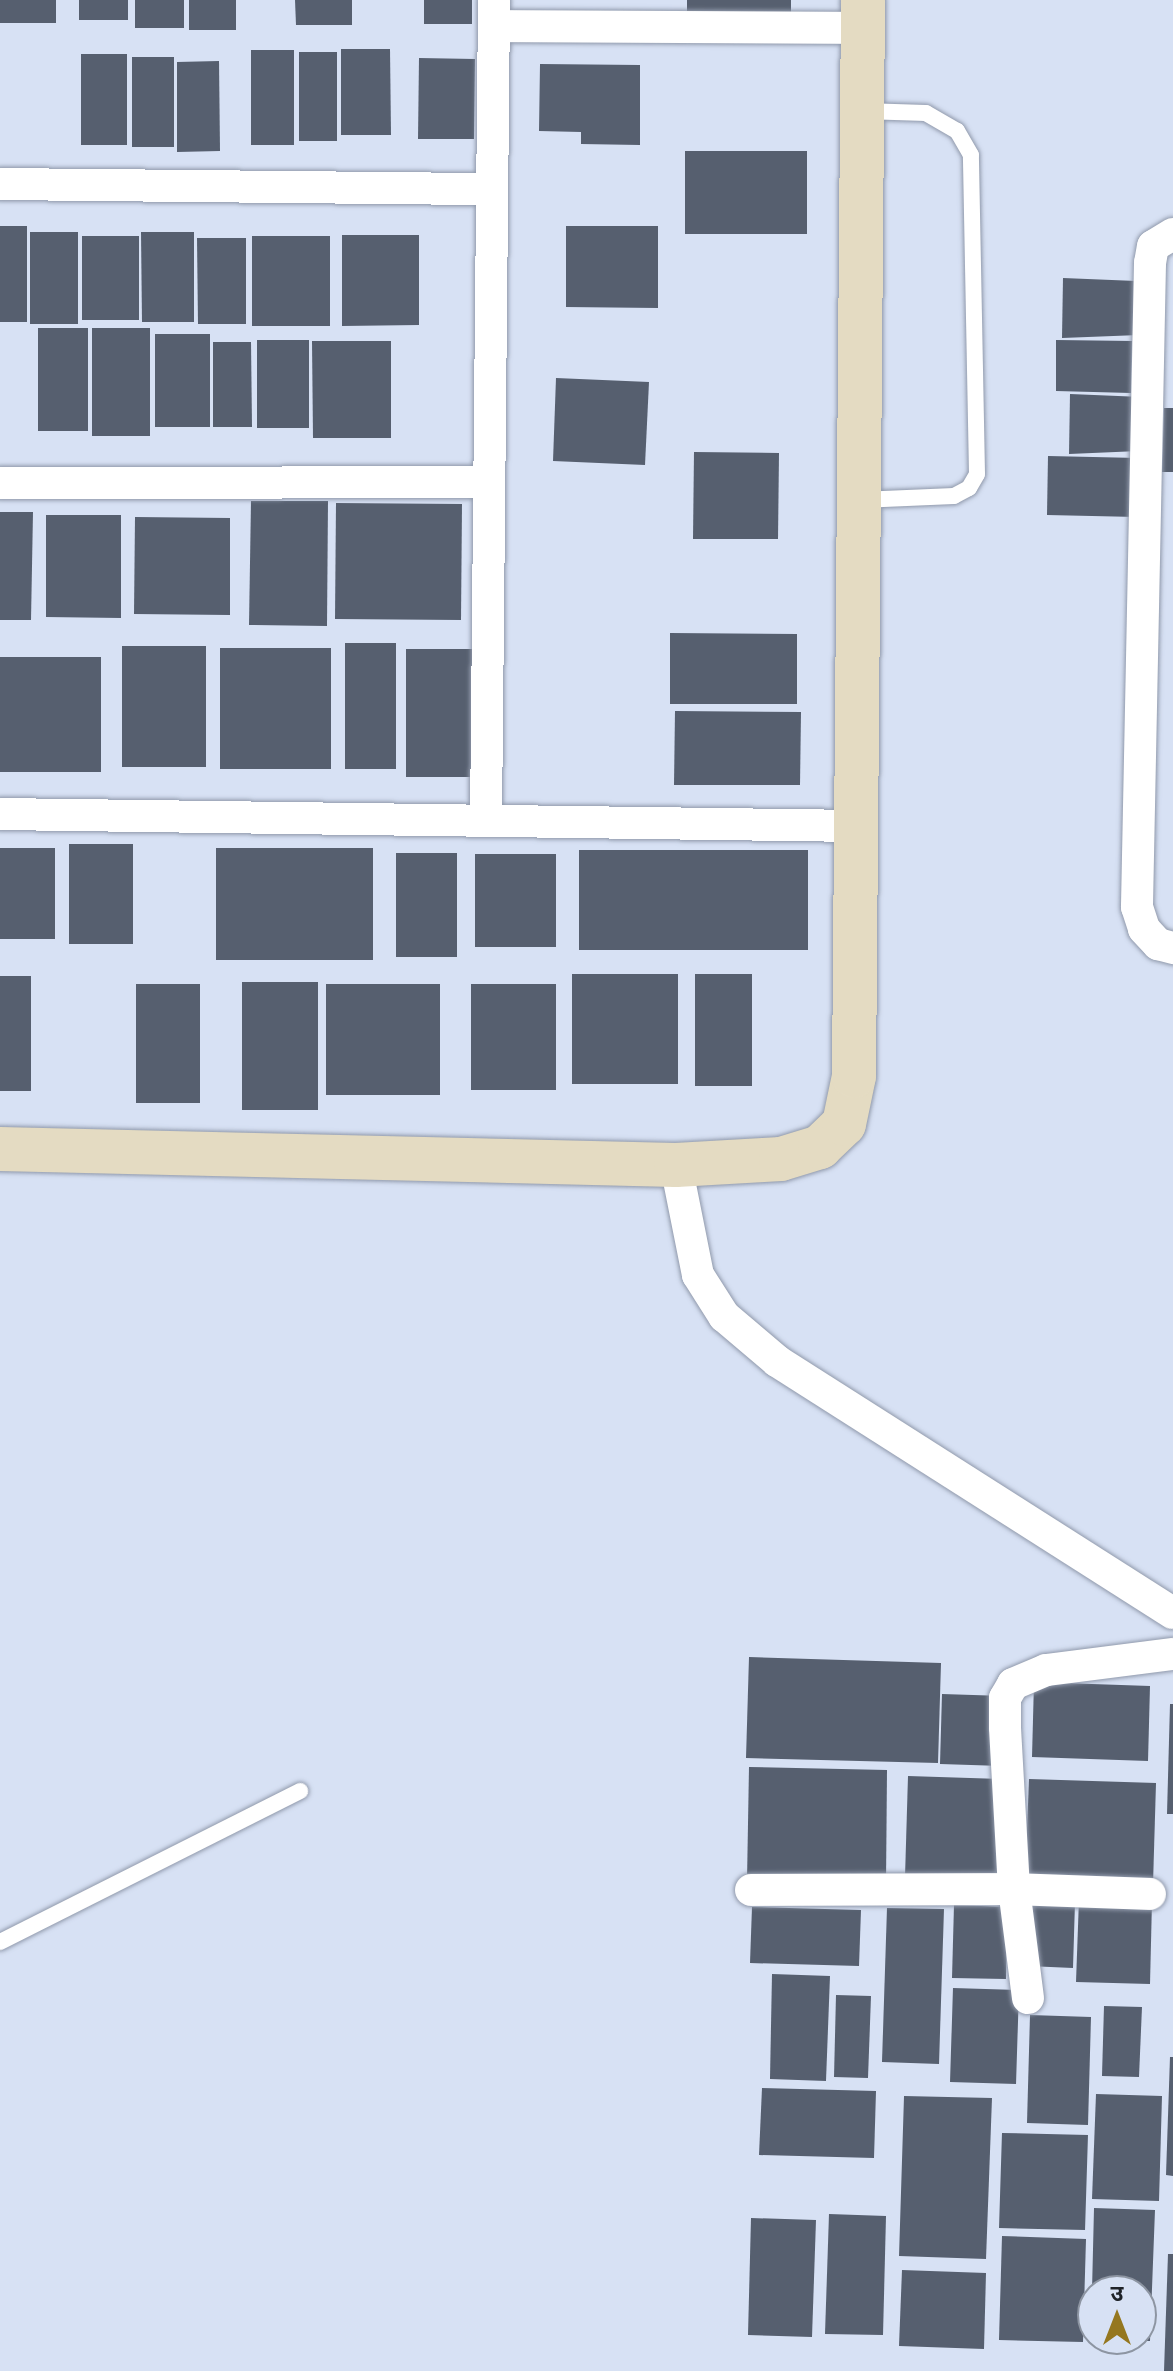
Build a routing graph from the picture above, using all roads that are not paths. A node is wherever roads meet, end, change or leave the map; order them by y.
1 (494, 13) edge
2 (863, 14) edge
3 (862, 110) junction
4 (0, 184) edge
5 (492, 189) junction
6 (1173, 234) edge
7 (489, 482) junction
8 (0, 483) edge
9 (858, 500) junction
10 (0, 814) edge
11 (486, 821) junction
12 (855, 826) junction
13 (1173, 948) edge
14 (0, 1149) edge
15 (676, 1165) junction
16 (1173, 1613) edge
17 (1173, 1654) edge
18 (300, 1791) dead end
19 (1014, 1889) junction
20 (751, 1890) dead end
21 (1150, 1894) dead end
22 (0, 1942) edge
23 (1028, 1998) dead end

1 - 2 street
1 - 5 street
2 - 3 street
3 - 9 street
3 - 9 lane
4 - 5 street
5 - 7 street
6 - 13 street
7 - 8 street
7 - 11 street
9 - 12 street
10 - 11 street
11 - 12 street
12 - 15 street
14 - 15 street
15 - 16 street
17 - 19 street
18 - 22 lane
19 - 20 street
19 - 21 street
19 - 23 street

